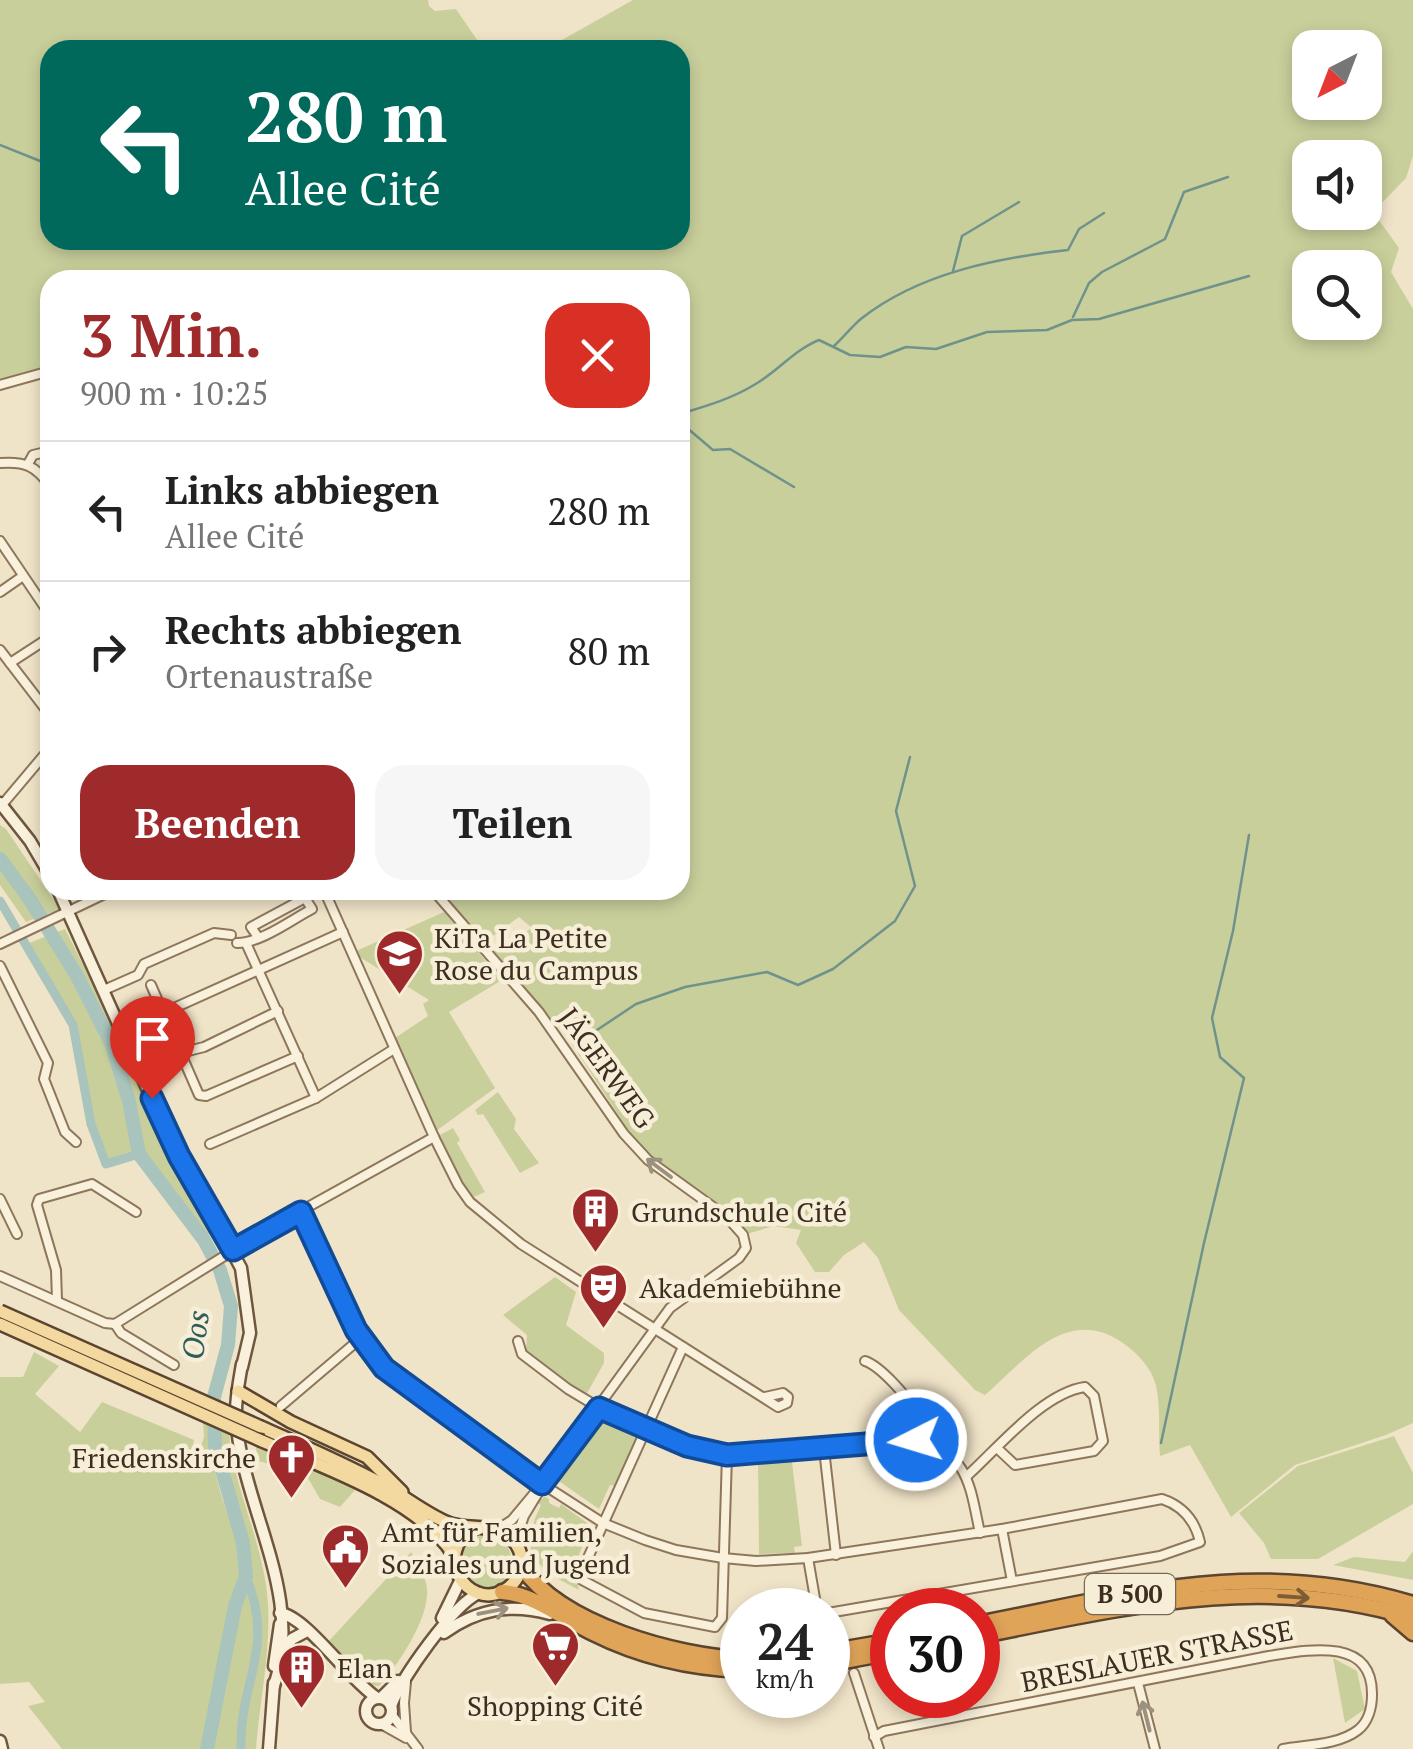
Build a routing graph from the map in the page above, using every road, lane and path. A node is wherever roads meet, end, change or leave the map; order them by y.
1 (40, 374) edge
2 (0, 386) edge
3 (40, 453) edge
4 (0, 463) edge
5 (28, 464) junction
6 (40, 472) edge
7 (0, 541) edge
8 (23, 576) junction
9 (0, 592) edge
10 (40, 601) edge
11 (40, 643) edge
12 (0, 650) edge
13 (10, 663) junction
14 (40, 702) edge
15 (40, 762) edge
16 (1, 805) edge
17 (40, 861) edge
18 (63, 900) edge
19 (93, 900) edge
20 (302, 900) edge
21 (307, 900) edge
22 (329, 900) edge
23 (441, 900) edge
24 (68, 912) junction
25 (343, 932) junction
26 (258, 937) junction
27 (238, 940) junction
28 (0, 944) edge
29 (0, 966) edge
30 (258, 968) junction
31 (150, 985) dead end
32 (104, 990) junction
33 (278, 1011) junction
34 (163, 1013) junction
35 (394, 1049) junction
36 (180, 1053) junction
37 (298, 1056) junction
38 (316, 1098) junction
39 (434, 1137) junction
40 (76, 1142) dead end
41 (210, 1144) dead end
42 (0, 1198) edge
43 (136, 1212) dead end
44 (301, 1212) junction
45 (17, 1234) dead end
46 (233, 1250) junction
47 (0, 1276) edge
48 (57, 1300) junction
49 (0, 1311) edge
50 (0, 1324) edge
51 (116, 1324) junction
52 (653, 1328) junction
53 (360, 1338) junction
54 (518, 1341) dead end
55 (682, 1347) junction
56 (866, 1361) dead end
57 (174, 1366) dead end
58 (238, 1391) junction
59 (765, 1397) dead end
60 (282, 1406) dead end
61 (599, 1408) junction
62 (646, 1430) junction
63 (261, 1434) junction
64 (916, 1440) junction
65 (824, 1449) junction
66 (998, 1449) junction
67 (727, 1455) junction
68 (968, 1475) junction
69 (542, 1484) junction
70 (412, 1502) junction
71 (603, 1523) junction
72 (473, 1528) junction
73 (1002, 1529) junction
74 (497, 1530) junction
75 (980, 1533) junction
76 (515, 1542) junction
77 (453, 1554) junction
78 (836, 1555) junction
79 (724, 1558) junction
80 (808, 1558) junction
81 (522, 1567) junction
82 (461, 1579) junction
83 (1012, 1582) junction
84 (813, 1588) edge
85 (502, 1592) junction
86 (479, 1593) junction
87 (1413, 1604) edge
88 (850, 1609) edge
89 (1383, 1610) junction
90 (562, 1617) junction
91 (280, 1618) junction
92 (1413, 1618) edge
93 (1000, 1620) edge
94 (1000, 1632) edge
95 (1413, 1632) edge
96 (310, 1635) junction
97 (432, 1643) junction
98 (282, 1654) junction
99 (720, 1656) edge
100 (720, 1668) edge
101 (409, 1672) junction
102 (854, 1673) dead end
103 (350, 1678) junction
104 (1138, 1683) junction
105 (274, 1686) junction
106 (379, 1698) junction
107 (366, 1708) junction
108 (391, 1711) junction
109 (381, 1724) junction
110 (408, 1736) junction
111 (874, 1737) junction
112 (0, 1741) edge
113 (2, 1749) edge
114 (269, 1749) edge
115 (418, 1749) edge
116 (879, 1749) edge
117 (1154, 1749) edge
118 (1284, 1749) edge

1 - 2 street
3 - 5 street
4 - 5 street
5 - 6 street
7 - 8 street
8 - 9 street
8 - 10 street
11 - 13 street
12 - 13 street
13 - 14 street
15 - 16 street
16 - 17 street
18 - 24 street
19 - 24 street
20 - 26 street
21 - 26 street
22 - 25 street
52 -> 23 street, JÄGERWEG
24 - 28 street
24 - 32 street
25 - 30 street
25 - 35 street
26 - 27 street
27 - 30 street
27 - 32 street
29 - 40 street
30 - 33 street
30 - 34 street
31 - 34 street
32 - 46 street
33 - 36 street
33 - 37 street
34 - 36 street
35 - 38 street
35 - 39 street
36 - 37 street
37 - 38 street
38 - 41 street
39 - 44 street
39 - 52 street
42 - 45 street
43 - 48 street
44 - 46 street
44 - 53 street
46 - 51 street
46 - 58 street
47 - 48 street
48 - 51 street
49 - 63 main road, bridge
50 - 63 main road, bridge
51 - 57 street
52 - 55 street
52 - 61 street
53 - 60 street
53 - 69 street
54 - 61 street
55 - 59 street
55 - 62 street
56 - 64 street
58 - 70 main road
58 - 91 street
61 - 62 street
61 - 69 street
62 - 67 street
62 - 71 street
63 - 70 main road
63 - 77 main road
64 - 65 street
64 - 68 street
65 - 67 street
65 - 78 street
66 - 66 street
66 - 68 street
67 - 79 street
68 - 75 street
69 - 71 street
69 - 74 street
69 - 76 street
70 - 72 main road
71 - 79 street
71 - 79 street
72 - 74 main road
72 - 77 main road
73 - 75 street
73 - 83 street
73 - 83 street
74 - 76 main road
75 - 78 street
76 - 81 main road
77 - 82 main road
78 - 80 street
79 - 80 street
80 - 84 street
81 - 85 main road
81 - 99 highway
82 - 86 main road
82 - 106 street
83 - 88 street
85 - 86 main road
85 - 90 highway
86 - 97 street
87 - 93 highway, B 500
89 - 92 highway, B 500
94 -> 89 highway, B 500
89 - 95 highway
97 -> 90 street
90 - 100 highway
91 - 96 street
91 - 98 street
91 - 105 street
96 - 98 street
96 - 103 street
97 - 101 street
98 - 105 street
101 - 108 street
101 - 110 street
102 - 111 street
103 - 106 street
103 - 107 street
104 - 111 street, BRESLAUER STRASSE
117 -> 104 street
104 - 118 street, BRESLAUER STRASSE
105 - 114 street
106 - 107 street
106 - 108 street
107 - 109 street
108 - 109 street
108 - 110 street
109 - 110 street
110 - 115 street
111 - 116 street
112 - 113 street

